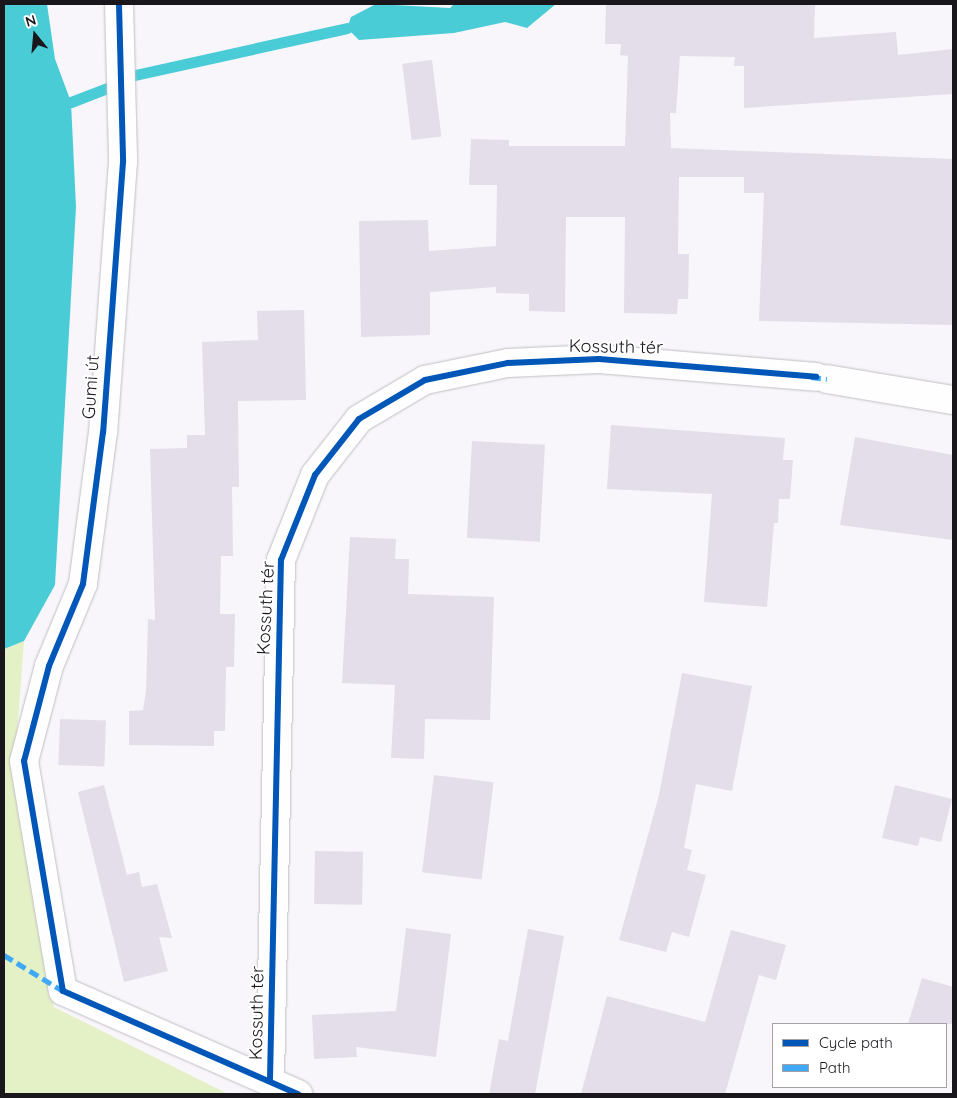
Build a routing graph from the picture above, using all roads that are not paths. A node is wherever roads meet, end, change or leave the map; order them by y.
1 (119, 4) edge
2 (953, 400) edge
3 (24, 761) joint
4 (270, 1079) junction
5 (298, 1094) edge

1 - 3 street, Gumi út
2 - 4 street, Kossuth tér
3 - 4 street, Kossuth tér
4 - 5 street, Kossuth tér

